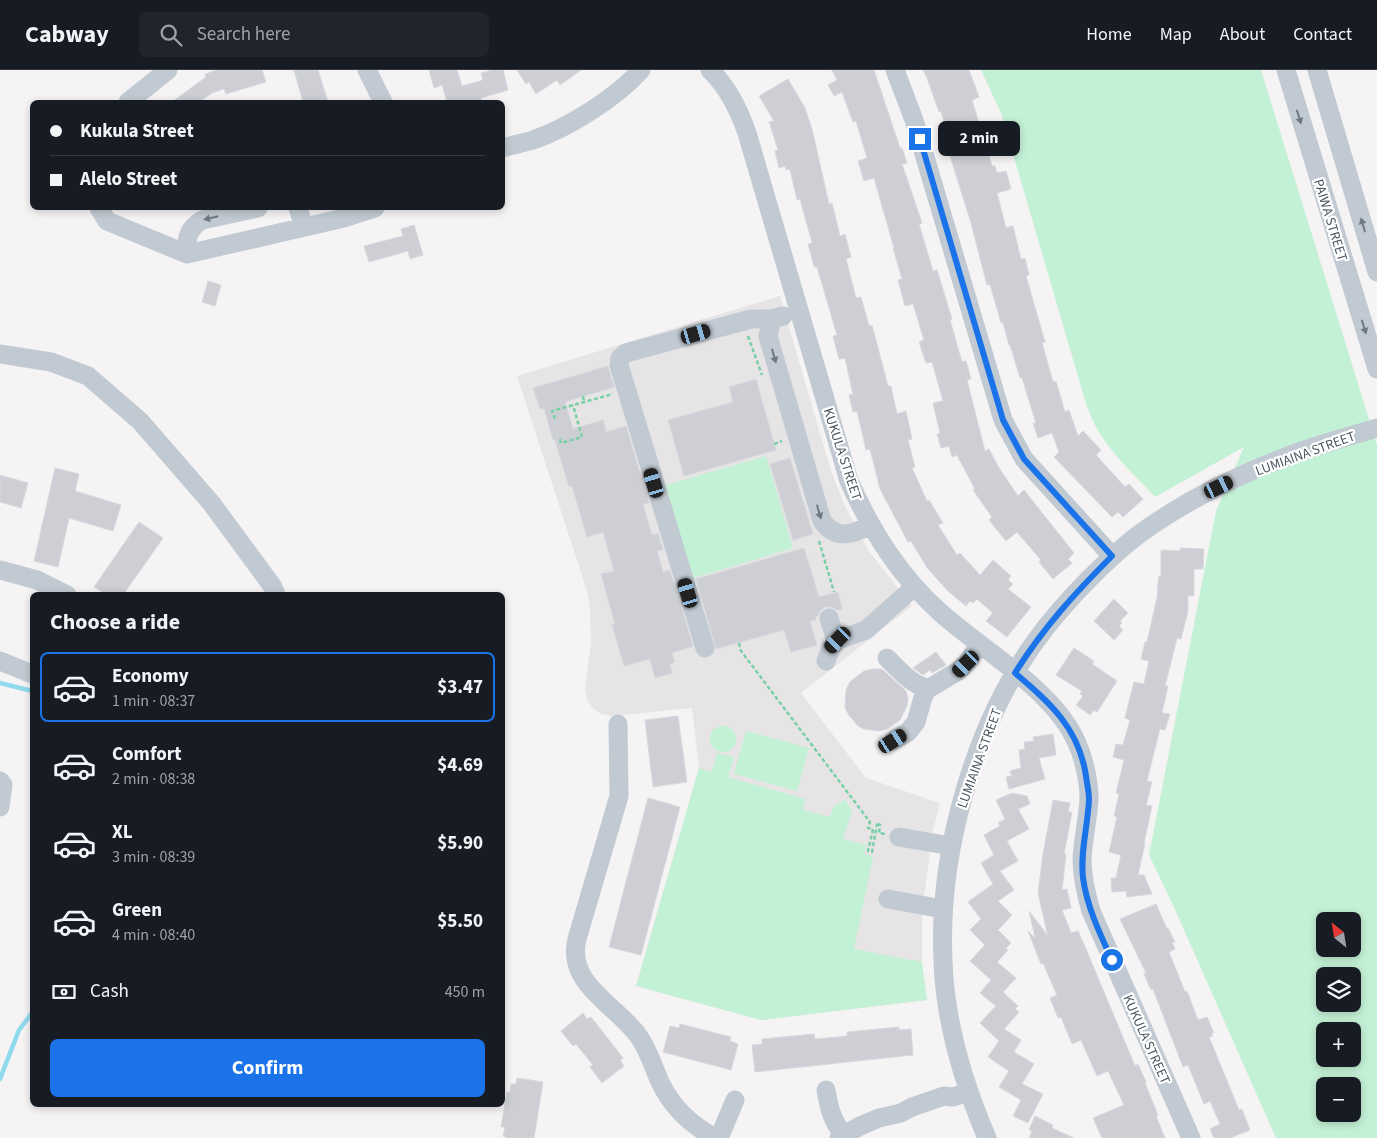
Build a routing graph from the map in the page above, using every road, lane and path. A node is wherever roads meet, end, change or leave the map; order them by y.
1 (168, 70) edge
2 (367, 70) edge
3 (641, 70) edge
4 (710, 70) edge
5 (895, 70) edge
6 (1286, 70) edge
7 (1317, 70) edge
8 (130, 100) edge
9 (382, 100) edge
10 (505, 147) edge
11 (100, 210) edge
12 (249, 210) edge
13 (299, 210) edge
14 (369, 210) edge
15 (304, 227) junction
16 (187, 254) junction
17 (1377, 272) edge
18 (798, 312) junction
19 (772, 319) junction
20 (747, 330) dead end
21 (0, 354) edge
22 (1377, 369) edge
23 (762, 376) dead end
24 (618, 392) dead end
25 (583, 396) dead end
26 (584, 402) junction
27 (554, 405) dead end
28 (573, 405) junction
29 (556, 410) junction
30 (555, 419) dead end
31 (1377, 428) edge
32 (560, 438) dead end
33 (870, 525) junction
34 (814, 537) dead end
35 (1112, 556) junction
36 (0, 570) edge
37 (914, 587) junction
38 (61, 592) edge
39 (275, 592) edge
40 (834, 592) dead end
41 (829, 618) dead end
42 (838, 640) junction
43 (739, 643) dead end
44 (979, 645) junction
45 (704, 648) dead end
46 (887, 658) dead end
47 (826, 660) dead end
48 (0, 661) edge
49 (30, 673) edge
50 (1015, 673) junction
51 (928, 689) junction
52 (618, 724) dead end
53 (893, 741) dead end
54 (0, 781) edge
55 (0, 807) edge
56 (870, 822) junction
57 (900, 837) dead end
58 (951, 846) junction
59 (888, 899) dead end
60 (943, 909) junction
61 (826, 1090) dead end
62 (961, 1094) junction
63 (735, 1100) dead end
64 (841, 1136) edge
65 (718, 1138) edge
66 (987, 1138) edge
67 (1191, 1138) edge

1 - 8 street
2 - 9 street
3 - 10 street
4 - 18 street, KUKULA STREET
5 - 35 street
6 -> 22 street, PAIWA STREET
17 -> 7 street
11 - 16 street
12 -> 16 street
13 - 15 street
14 - 15 street
15 - 16 street
18 - 19 street
18 - 33 street, KUKULA STREET
19 -> 33 street
19 - 45 street
20 - 23 path
21 - 39 street
24 - 26 path
25 - 26 path
26 - 28 path
27 - 29 path
28 - 29 path
28 - 32 path
29 - 30 path
31 - 35 street, LUMIAINA STREET
33 - 37 street, KUKULA STREET
34 - 40 path
35 - 50 street, LUMIAINA STREET
36 - 38 street
37 - 42 street
37 - 44 street, KUKULA STREET
41 - 42 street
42 - 47 street
43 - 56 path
44 - 50 street, KUKULA STREET
44 - 51 street
46 - 51 street
48 - 49 street
50 - 58 street, LUMIAINA STREET
50 - 67 street, KUKULA STREET
51 - 53 street
52 - 65 street
54 - 55 street
56 - 56 path
57 - 58 street
58 - 60 street, LUMIAINA STREET
59 - 60 street
60 - 62 street, LUMIAINA STREET
61 - 64 street
62 - 64 street
62 - 66 street, LUMIAINA STREET
63 - 65 street

